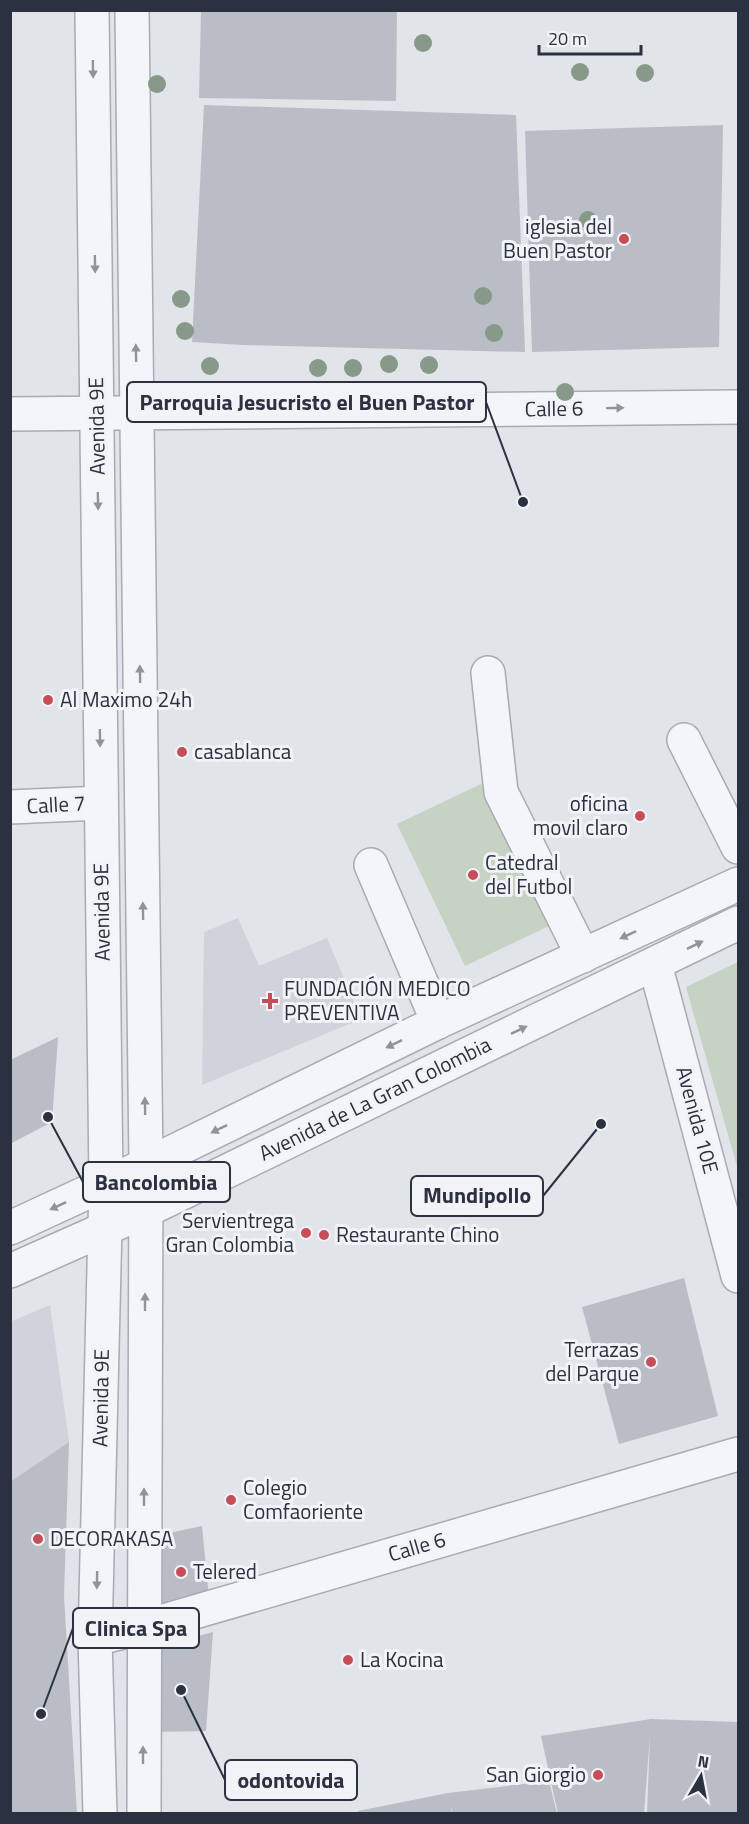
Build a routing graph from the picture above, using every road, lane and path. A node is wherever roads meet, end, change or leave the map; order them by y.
1 (92, 10) edge
2 (132, 10) edge
3 (738, 407) edge
4 (10, 414) edge
5 (137, 414) junction
6 (97, 415) junction
7 (488, 673) dead end
8 (684, 740) dead end
9 (101, 803) junction
10 (10, 807) edge
11 (738, 847) edge
12 (370, 865) dead end
13 (738, 884) edge
14 (738, 923) edge
15 (583, 956) junction
16 (655, 964) junction
17 (438, 1022) junction
18 (146, 1165) junction
19 (105, 1184) junction
20 (145, 1211) junction
21 (10, 1228) edge
22 (105, 1228) junction
23 (10, 1271) edge
24 (738, 1276) edge
25 (738, 1454) edge
26 (143, 1627) junction
27 (95, 1639) junction
28 (100, 1814) edge
29 (144, 1814) edge

1 -> 6 street, Avenida 9E
5 -> 2 street, Avenida 9E
5 -> 3 street, Calle 6
4 - 6 street, Calle 6
5 - 6 street, Calle 6
18 -> 5 street, Avenida 9E
6 -> 9 street, Avenida 9E
7 - 15 street
8 - 11 street
9 - 10 street, Calle 7
9 - 19 street, Avenida 9E
12 - 17 street
13 -> 15 street, Avenida de La Gran Colombia
16 -> 14 street, Avenida de La Gran Colombia
15 - 17 street, Avenida de La Gran Colombia
20 -> 16 street, Avenida de La Gran Colombia
16 - 24 street, Avenida 10E
17 -> 18 street, Avenida de La Gran Colombia
18 - 19 street, Avenida de La Gran Colombia
18 - 20 street, Avenida 9E
19 -> 21 street, Avenida de La Gran Colombia
19 - 22 street, Avenida 9E
20 - 22 street, Avenida de La Gran Colombia
26 -> 20 street, Avenida 9E
22 - 23 street, Avenida de La Gran Colombia
22 -> 27 street, Avenida 9E
25 - 26 street, Calle 6
26 - 27 street, Calle 6
29 -> 26 street, Avenida 9E
27 - 28 street, Avenida 9E

